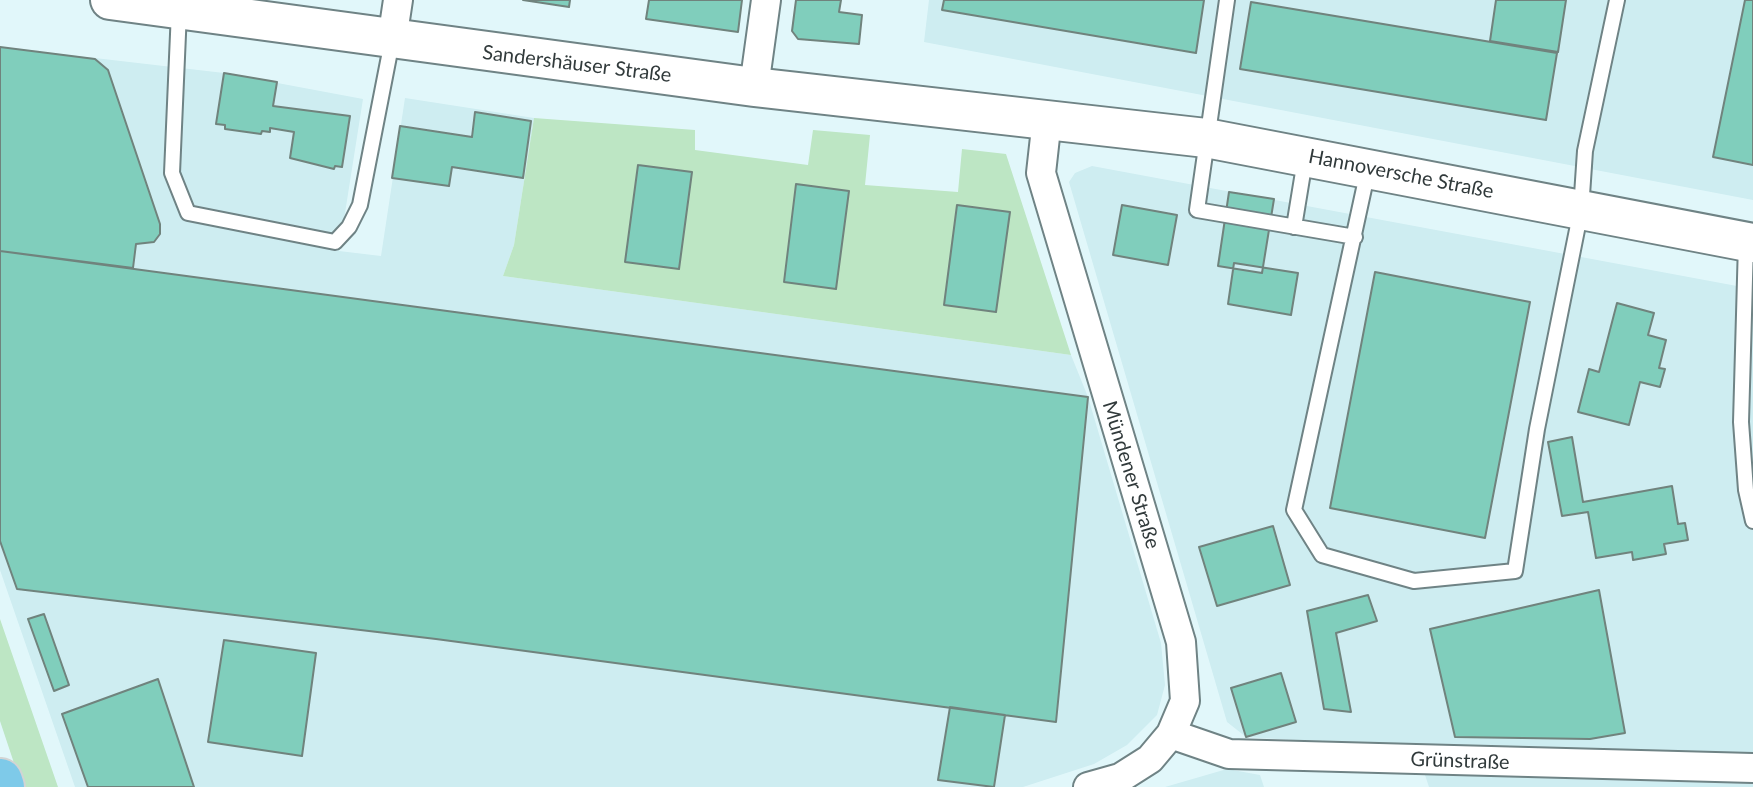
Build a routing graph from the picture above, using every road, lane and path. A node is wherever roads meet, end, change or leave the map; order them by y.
1 (110, 0) edge
2 (398, 0) edge
3 (766, 0) edge
4 (1227, 0) edge
5 (1617, 0) edge
6 (179, 10) junction
7 (392, 40) junction
8 (754, 87) junction
9 (1047, 119) junction
10 (1206, 138) junction
11 (1306, 156) junction
12 (1368, 168) junction
13 (1581, 210) junction
14 (1294, 227) junction
15 (1355, 237) junction
16 (1750, 243) edge
17 (1753, 521) edge
18 (1171, 734) junction
19 (1744, 774) edge
20 (0, 781) edge
21 (2, 787) edge
22 (1088, 787) edge

1 - 6 main road, Sandershäuser Straße
2 - 7 street
3 - 8 street
4 - 10 lane
5 - 13 lane
6 - 7 main road, Sandershäuser Straße
6 - 7 lane
7 - 8 main road, Sandershäuser Straße
8 - 9 main road, Sandershäuser Straße
9 - 10 main road, Hannoversche Straße
9 - 18 street, Mündener Straße
10 - 11 main road, Hannoversche Straße
10 - 14 lane
11 - 12 main road, Hannoversche Straße
11 - 14 lane
12 - 13 main road, Hannoversche Straße
12 - 15 lane
13 - 15 lane
13 - 16 main road, Hannoversche Straße
14 - 15 lane
16 - 17 lane
18 - 19 street, Grünstraße
18 - 22 street, Mündener Straße
20 - 21 main road

